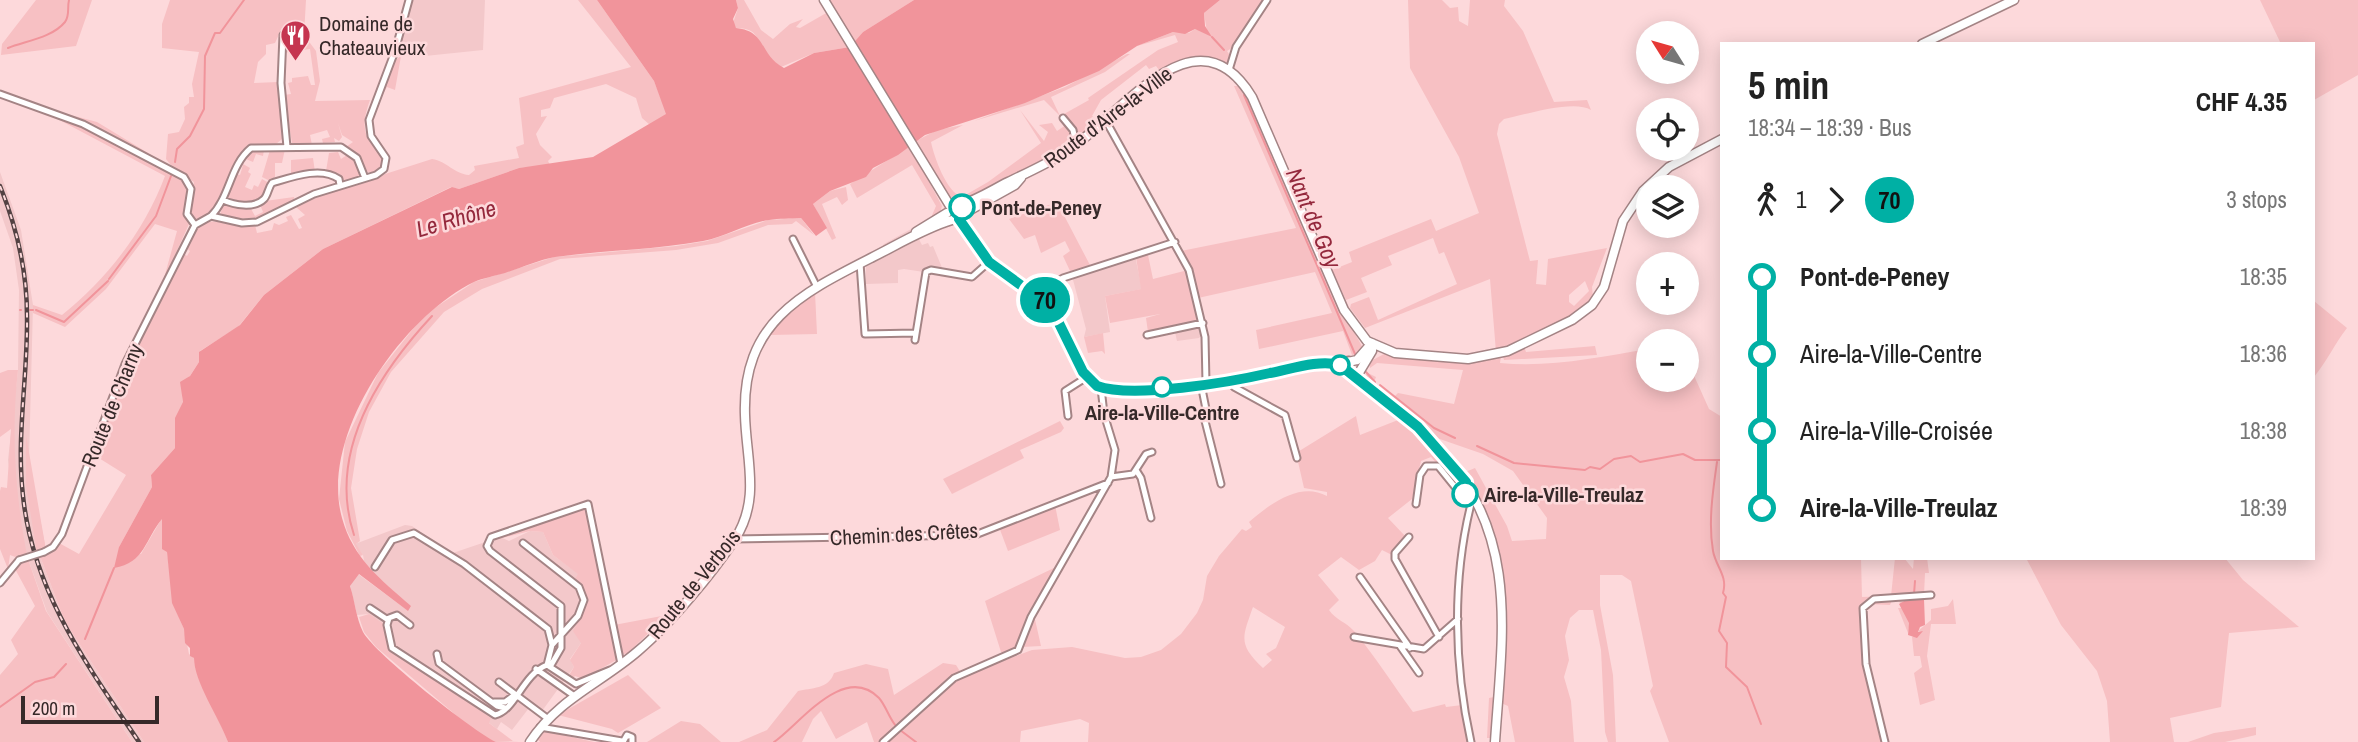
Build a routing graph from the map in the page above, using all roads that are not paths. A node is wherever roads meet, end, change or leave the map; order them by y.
1 (409, 0) edge
2 (824, 0) edge
3 (1266, 0) edge
4 (2014, 0) edge
5 (283, 34) dead end
6 (1926, 42) edge
7 (1229, 70) junction
8 (0, 94) edge
9 (1063, 118) dead end
10 (1106, 121) junction
11 (1720, 140) edge
12 (1076, 145) junction
13 (287, 147) junction
14 (365, 178) junction
15 (340, 185) junction
16 (223, 200) junction
17 (955, 213) junction
18 (211, 216) junction
19 (195, 225) junction
20 (793, 239) dead end
21 (1175, 242) junction
22 (989, 262) junction
23 (860, 263) junction
24 (816, 285) junction
25 (1048, 303) junction
26 (1203, 323) junction
27 (1147, 335) dead end
28 (1373, 342) junction
29 (1354, 367) junction
30 (1087, 377) junction
31 (1231, 381) junction
32 (1203, 384) junction
33 (1101, 388) junction
34 (1068, 416) dead end
35 (1152, 453) dead end
36 (1297, 458) dead end
37 (1136, 470) junction
38 (1109, 480) junction
39 (1221, 484) dead end
40 (1465, 484) junction
41 (1476, 500) junction
42 (1416, 504) dead end
43 (1151, 518) dead end
44 (1409, 537) dead end
45 (734, 539) junction
46 (523, 543) dead end
47 (375, 567) dead end
48 (1360, 577) dead end
49 (0, 583) edge
50 (1931, 595) dead end
51 (370, 608) dead end
52 (1458, 619) junction
53 (388, 620) junction
54 (410, 625) dead end
55 (563, 632) junction
56 (1354, 637) dead end
57 (1439, 637) junction
58 (552, 645) junction
59 (1400, 646) junction
60 (1410, 648) junction
61 (437, 653) dead end
62 (621, 664) junction
63 (548, 666) junction
64 (536, 669) junction
65 (613, 670) junction
66 (1419, 673) dead end
67 (499, 682) dead end
68 (571, 683) junction
69 (561, 689) junction
70 (516, 695) junction
71 (573, 695) junction
72 (563, 703) junction
73 (505, 705) junction
74 (547, 718) junction
75 (540, 727) junction
76 (532, 741) edge
77 (623, 742) edge
78 (632, 742) edge
79 (883, 742) edge
80 (1471, 742) edge
81 (1495, 742) edge
82 (1885, 742) edge

1 - 14 street
2 - 17 main road
3 - 7 street
4 - 6 main road
5 - 13 street
7 - 10 main road, Route d'Aire-la-Ville
7 - 28 main road
8 - 19 street
9 - 12 street
10 - 12 main road, Route d'Aire-la-Ville
10 - 21 street
11 - 28 main road
12 - 17 main road, Route d'Aire-la-Ville
13 - 14 street
13 - 16 street
14 - 15 street
15 - 16 street
15 - 18 street
16 - 18 street
17 - 22 street
17 - 23 main road, Route de Verbois
18 - 19 street
19 - 49 street, Route de Charny, bridge
20 - 24 street
21 - 25 street
21 - 26 street
22 - 23 street
22 - 25 street
23 - 24 main road, Route de Verbois
24 - 45 main road, Route de Verbois
25 - 30 street
26 - 27 street
26 - 32 street
28 - 29 main road
29 - 31 street
29 - 40 main road
30 - 33 street
30 - 34 street
31 - 32 street
31 - 36 street
32 - 33 street
32 - 39 street
33 - 38 street
35 - 37 street
37 - 38 street, Chemin des Crêtes
37 - 43 street
38 - 45 street, Chemin des Crêtes
38 - 79 street
40 - 41 main road
40 - 42 street
41 - 52 street
41 - 81 main road
44 - 57 street
45 - 62 main road, Route de Verbois
46 - 55 street
47 - 58 street
48 - 60 street
50 - 82 street
51 - 53 street
52 - 57 street
52 - 80 street
53 - 54 street
53 - 73 street
55 - 58 street
55 - 62 street
55 - 63 street
56 - 59 street
57 - 60 street
58 - 63 street
59 - 60 street
59 - 66 street
61 - 73 street
62 - 65 main road, Route de Verbois
63 - 64 street
63 - 68 street
64 - 69 street
64 - 70 street
65 - 68 street
65 - 71 main road, Route de Verbois
67 - 70 street
68 - 71 street
69 - 71 street
69 - 72 street
70 - 73 street
70 - 74 street
71 - 72 main road, Route de Verbois
72 - 74 main road, Route de Verbois
74 - 75 main road, Route de Verbois
75 - 76 main road, Route de Verbois
75 - 77 street
77 - 78 street

